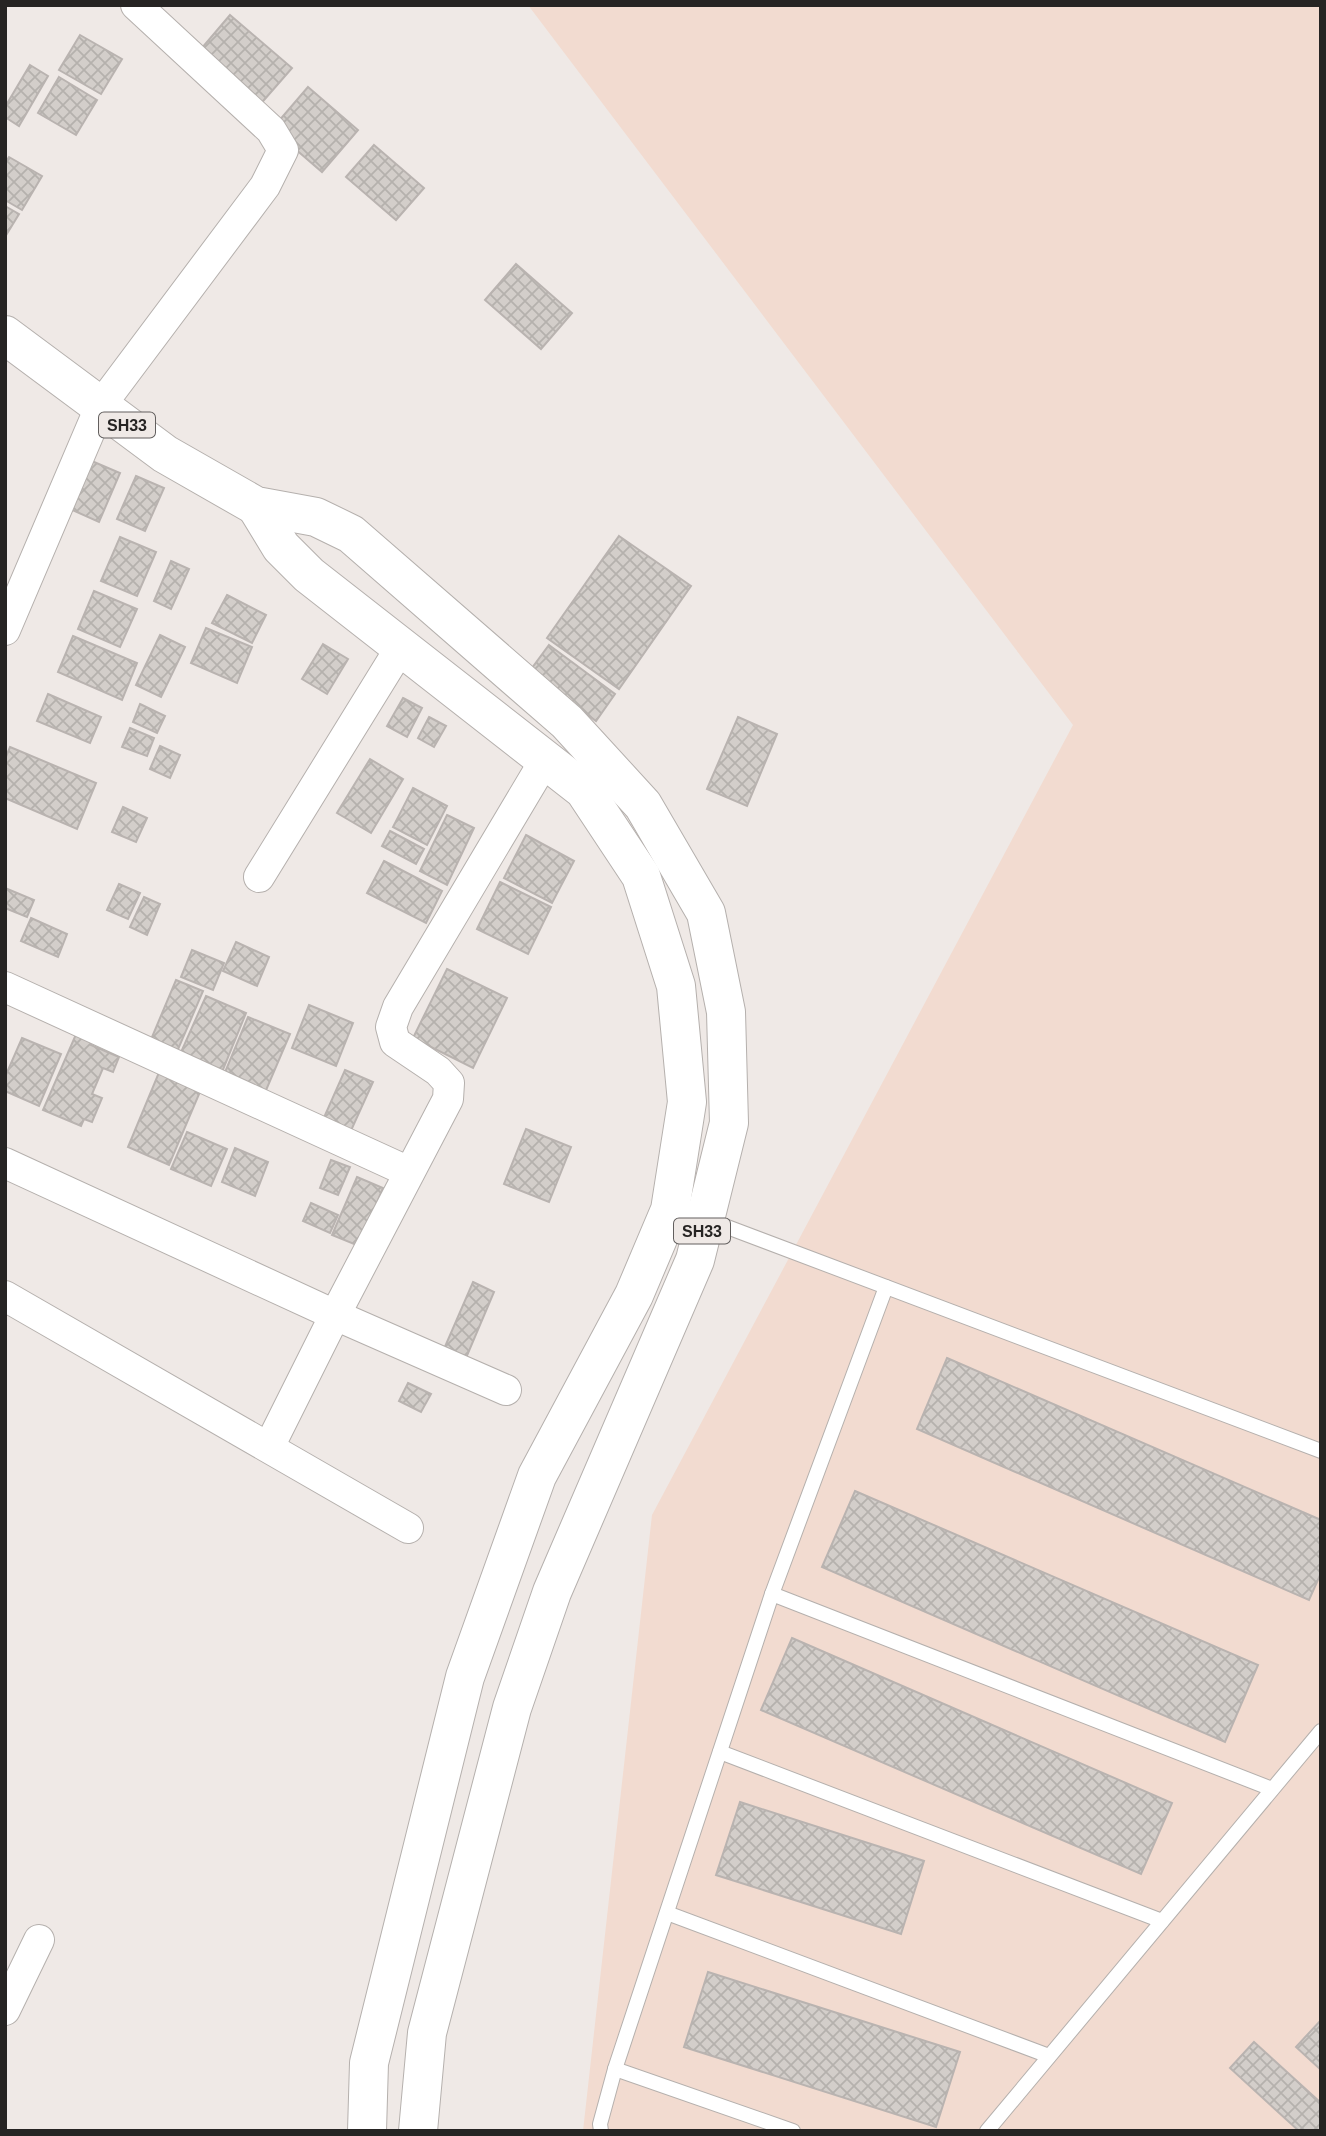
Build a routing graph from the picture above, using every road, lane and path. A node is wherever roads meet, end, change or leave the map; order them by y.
1 (136, 5) edge
2 (5, 335) edge
3 (101, 405) junction
4 (256, 506) junction
5 (5, 630) edge
6 (401, 648) junction
7 (545, 760) junction
8 (259, 877) dead end
9 (5, 988) edge
10 (5, 1163) edge
11 (409, 1172) junction
12 (688, 1214) junction
13 (886, 1287) junction
14 (5, 1296) edge
15 (335, 1315) junction
16 (506, 1390) dead end
17 (269, 1447) junction
18 (1321, 1451) edge
19 (408, 1528) dead end
20 (772, 1594) junction
21 (1321, 1731) edge
22 (720, 1752) junction
23 (1272, 1789) junction
24 (667, 1913) junction
25 (1162, 1921) junction
26 (39, 1940) dead end
27 (5, 2010) edge
28 (1049, 2056) junction
29 (615, 2069) junction
30 (367, 2131) edge
31 (418, 2131) edge
32 (601, 2131) edge
33 (793, 2131) edge
34 (987, 2131) edge

1 - 3 street
2 - 3 main road, SH33
3 - 4 main road, SH33
3 - 5 street
4 - 6 main road, SH33
4 - 12 main road, SH33
6 - 7 main road, SH33
6 - 8 street
7 - 11 street
7 - 12 main road, SH33
9 - 11 street
10 - 15 street
11 - 15 street
12 - 13 lane
12 - 30 main road, SH33
12 - 31 main road, SH33
13 - 18 lane
13 - 20 lane
14 - 17 street
15 - 16 street
15 - 17 street
17 - 19 street
20 - 22 lane
20 - 23 lane
21 - 23 lane
22 - 24 lane
22 - 25 lane
23 - 25 lane
24 - 28 lane
24 - 29 lane
25 - 28 lane
26 - 27 street
28 - 34 lane
29 - 32 lane
29 - 33 lane

